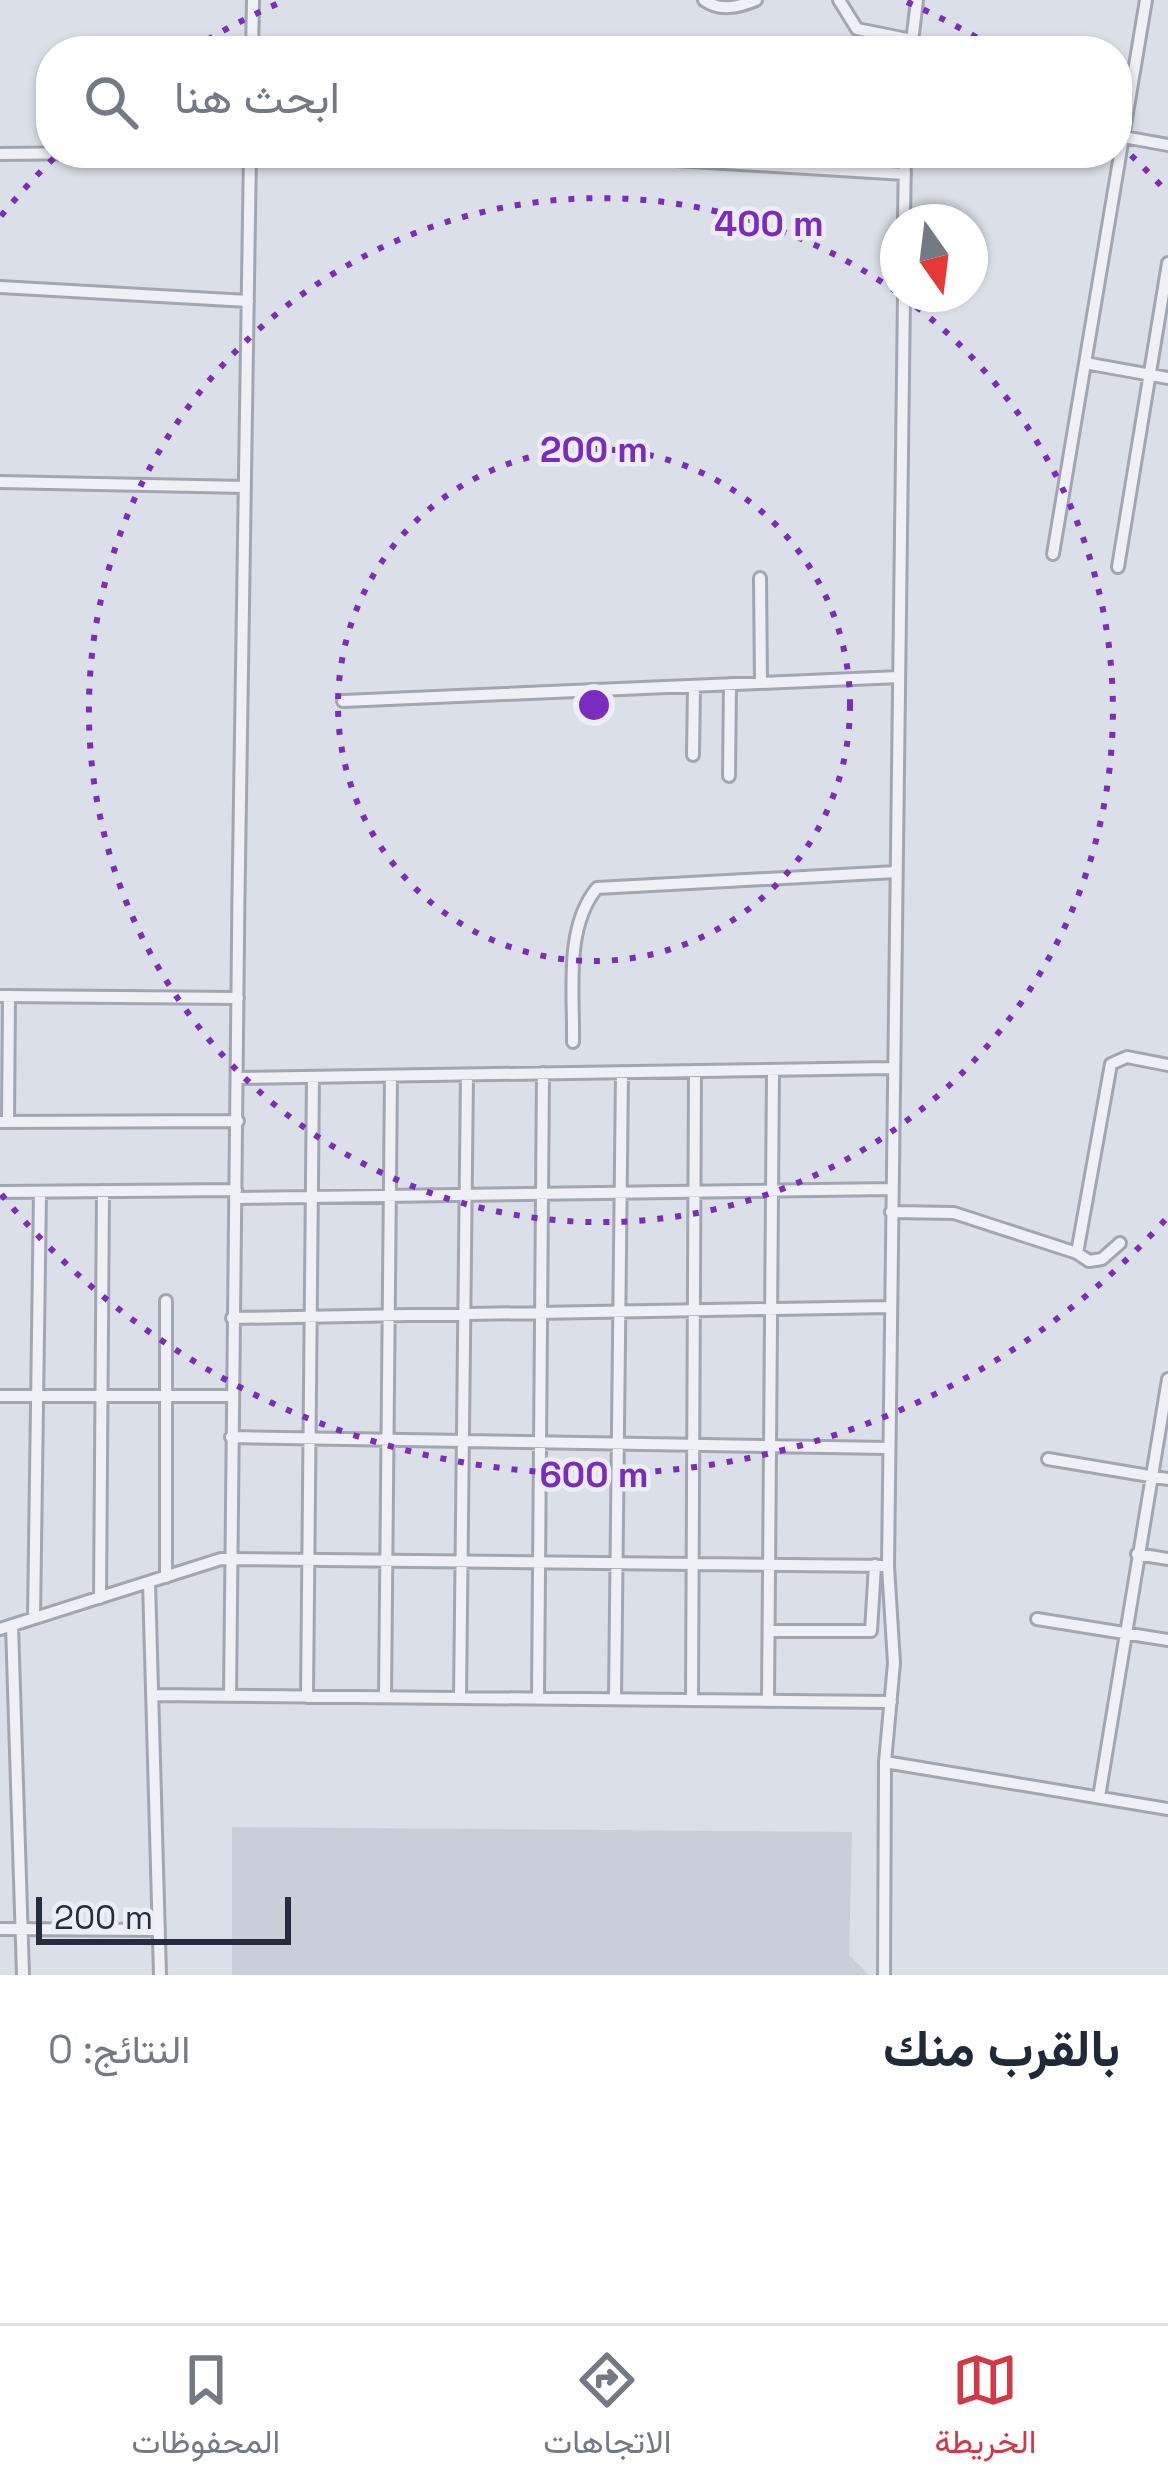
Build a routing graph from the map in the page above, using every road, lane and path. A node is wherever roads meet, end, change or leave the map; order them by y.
1 (253, 0) edge
2 (704, 0) edge
3 (756, 0) edge
4 (839, 0) edge
5 (917, 0) edge
6 (1146, 0) edge
7 (252, 36) edge
8 (882, 36) edge
9 (913, 36) edge
10 (1132, 73) edge
11 (1132, 138) edge
12 (1168, 145) edge
13 (0, 154) edge
14 (36, 154) edge
15 (250, 168) edge
16 (795, 168) edge
17 (904, 168) edge
18 (1115, 168) edge
19 (904, 175) junction
20 (904, 204) edge
21 (1168, 263) edge
22 (0, 287) edge
23 (248, 301) junction
24 (904, 312) edge
25 (1085, 363) junction
26 (1149, 376) junction
27 (1168, 378) edge
28 (0, 482) edge
29 (245, 487) junction
30 (1053, 554) dead end
31 (1118, 567) dead end
32 (760, 578) dead end
33 (899, 677) junction
34 (761, 683) junction
35 (730, 684) junction
36 (694, 686) junction
37 (343, 701) dead end
38 (693, 755) dead end
39 (729, 776) dead end
40 (896, 872) junction
41 (4, 996) edge
42 (238, 998) junction
43 (573, 1042) dead end
44 (1168, 1065) edge
45 (892, 1068) junction
46 (773, 1070) junction
47 (695, 1071) junction
48 (622, 1072) junction
49 (543, 1073) junction
50 (467, 1075) junction
51 (391, 1076) junction
52 (313, 1077) junction
53 (239, 1078) junction
54 (238, 1121) junction
55 (4, 1122) edge
56 (891, 1190) junction
57 (104, 1191) junction
58 (775, 1191) junction
59 (0, 1192) edge
60 (40, 1192) junction
61 (695, 1192) junction
62 (621, 1193) junction
63 (235, 1194) junction
64 (542, 1194) junction
65 (466, 1195) junction
66 (389, 1196) junction
67 (312, 1197) junction
68 (891, 1212) junction
69 (1120, 1243) dead end
70 (1077, 1253) junction
71 (166, 1301) dead end
72 (890, 1307) junction
73 (772, 1310) junction
74 (694, 1311) junction
75 (620, 1312) junction
76 (542, 1314) junction
77 (465, 1315) junction
78 (388, 1316) junction
79 (232, 1318) junction
80 (311, 1318) junction
81 (1168, 1379) edge
82 (0, 1396) edge
83 (37, 1396) junction
84 (101, 1396) junction
85 (166, 1396) junction
86 (230, 1396) junction
87 (231, 1437) junction
88 (310, 1439) junction
89 (387, 1440) junction
90 (537, 1441) junction
91 (618, 1441) junction
92 (462, 1442) junction
93 (691, 1443) junction
94 (771, 1444) junction
95 (889, 1448) junction
96 (1048, 1459) dead end
97 (1149, 1476) junction
98 (1168, 1480) edge
99 (1137, 1554) junction
100 (232, 1558) junction
101 (308, 1559) junction
102 (1168, 1559) edge
103 (386, 1560) junction
104 (462, 1561) junction
105 (538, 1562) junction
106 (616, 1563) junction
107 (693, 1564) junction
108 (770, 1564) junction
109 (881, 1565) junction
110 (166, 1577) junction
111 (149, 1582) junction
112 (100, 1598) junction
113 (34, 1618) junction
114 (1037, 1618) dead end
115 (6, 1627) edge
116 (770, 1631) junction
117 (1125, 1633) junction
118 (1168, 1640) edge
119 (153, 1696) junction
120 (230, 1696) junction
121 (307, 1697) junction
122 (385, 1697) junction
123 (538, 1697) junction
124 (615, 1697) junction
125 (460, 1698) junction
126 (692, 1699) junction
127 (768, 1699) junction
128 (890, 1702) junction
129 (885, 1762) junction
130 (1099, 1797) junction
131 (1168, 1809) edge
132 (0, 1929) edge
133 (22, 1929) junction
134 (159, 1930) junction
135 (23, 1975) edge
136 (160, 1975) edge
137 (884, 1975) edge

1 - 7 street
2 - 3 street
4 - 8 street
5 - 9 street
6 - 10 street
11 - 12 street
13 - 14 street
15 - 23 street
16 - 19 street
17 - 19 street
18 - 25 street
19 - 20 street
21 - 26 street
22 - 23 street
23 - 29 street
24 - 33 street
25 - 26 street
25 - 30 street
26 - 27 street
26 - 31 street
28 - 29 street
29 - 42 street
32 - 34 street
33 - 34 street
33 - 40 street
34 - 35 street
35 - 36 street
35 - 39 street
36 - 37 street
36 - 38 street
40 - 43 street
40 - 45 street
41 - 42 street
41 - 55 street
42 - 53 street
44 - 70 street
45 - 46 street
45 - 56 street
46 - 47 street
46 - 58 street
47 - 48 street
47 - 61 street
48 - 49 street
48 - 62 street
49 - 50 street
49 - 64 street
50 - 51 street
50 - 65 street
51 - 52 street
51 - 66 street
52 - 53 street
52 - 67 street
53 - 54 street
54 - 55 street
54 - 63 street
56 - 58 street
56 - 68 street
57 - 60 street
57 - 63 street
57 - 84 street
58 - 61 street
58 - 73 street
59 - 60 street
60 - 83 street
61 - 62 street
61 - 74 street
62 - 64 street
62 - 75 street
63 - 67 street
63 - 79 street
64 - 65 street
64 - 76 street
65 - 66 street
65 - 77 street
66 - 67 street
66 - 78 street
67 - 80 street
68 - 70 street
68 - 72 street
69 - 70 street
71 - 85 street
72 - 73 street
72 - 95 street
73 - 74 street
73 - 94 street
74 - 75 street
74 - 93 street
75 - 76 street
75 - 91 street
76 - 77 street
76 - 90 street
77 - 78 street
77 - 92 street
78 - 80 street
78 - 89 street
79 - 80 street
79 - 86 street
80 - 88 street
81 - 97 street
82 - 83 street
83 - 84 street
83 - 113 street
84 - 85 street
84 - 112 street
85 - 86 street
85 - 110 street
86 - 87 street
87 - 88 street
87 - 100 street
88 - 89 street
88 - 101 street
89 - 92 street
89 - 103 street
90 - 91 street
90 - 92 street
90 - 105 street
91 - 93 street
91 - 106 street
92 - 104 street
93 - 94 street
93 - 107 street
94 - 95 street
94 - 108 street
95 - 109 street
96 - 97 street
97 - 98 street
97 - 99 street
99 - 102 street
99 - 117 street
100 - 101 street
100 - 110 street
100 - 120 street
101 - 103 street
101 - 121 street
103 - 104 street
103 - 122 street
104 - 105 street
104 - 125 street
105 - 106 street
105 - 123 street
106 - 107 street
106 - 124 street
107 - 108 street
107 - 126 street
108 - 109 street
108 - 116 street
109 - 116 street
109 - 128 street
110 - 111 street
111 - 112 street
111 - 119 street
112 - 113 street
113 - 115 street
114 - 117 street
115 - 133 street
116 - 127 street
117 - 118 street
117 - 130 street
119 - 120 street
119 - 134 street
120 - 121 street
121 - 122 street
122 - 125 street
123 - 124 street
123 - 125 street
124 - 126 street
126 - 127 street
127 - 128 street
128 - 129 street
129 - 130 street
129 - 137 street
130 - 131 street
132 - 133 street
133 - 134 street
133 - 135 street
134 - 136 street

